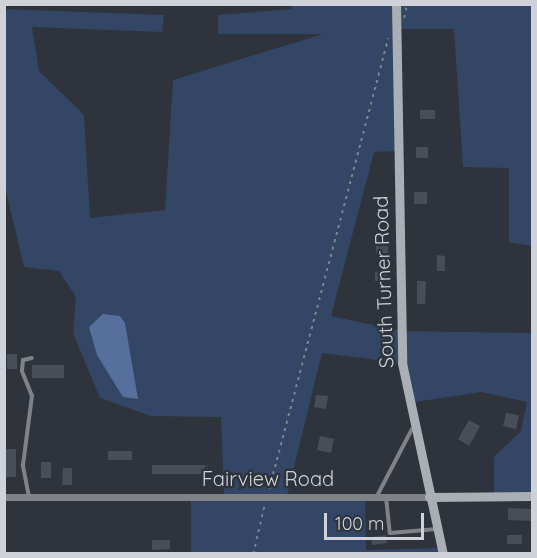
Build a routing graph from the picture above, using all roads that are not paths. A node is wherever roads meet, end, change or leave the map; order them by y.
1 (396, 4) edge
2 (32, 358) dead end
3 (412, 429) junction
4 (377, 496) junction
5 (386, 496) junction
6 (532, 496) edge
7 (4, 497) edge
8 (29, 497) junction
9 (429, 497) junction
10 (437, 529) junction
11 (443, 554) edge

1 - 3 street, South Turner Road
2 - 8 lane
3 - 4 lane
3 - 9 street, South Turner Road
4 - 5 street, Fairview Road
4 - 8 street, Fairview Road
5 - 9 street, Fairview Road
5 - 10 lane
6 - 9 street, Fairview Road
7 - 8 street, Fairview Road
9 - 10 street, South Turner Road
10 - 11 street, South Turner Road

